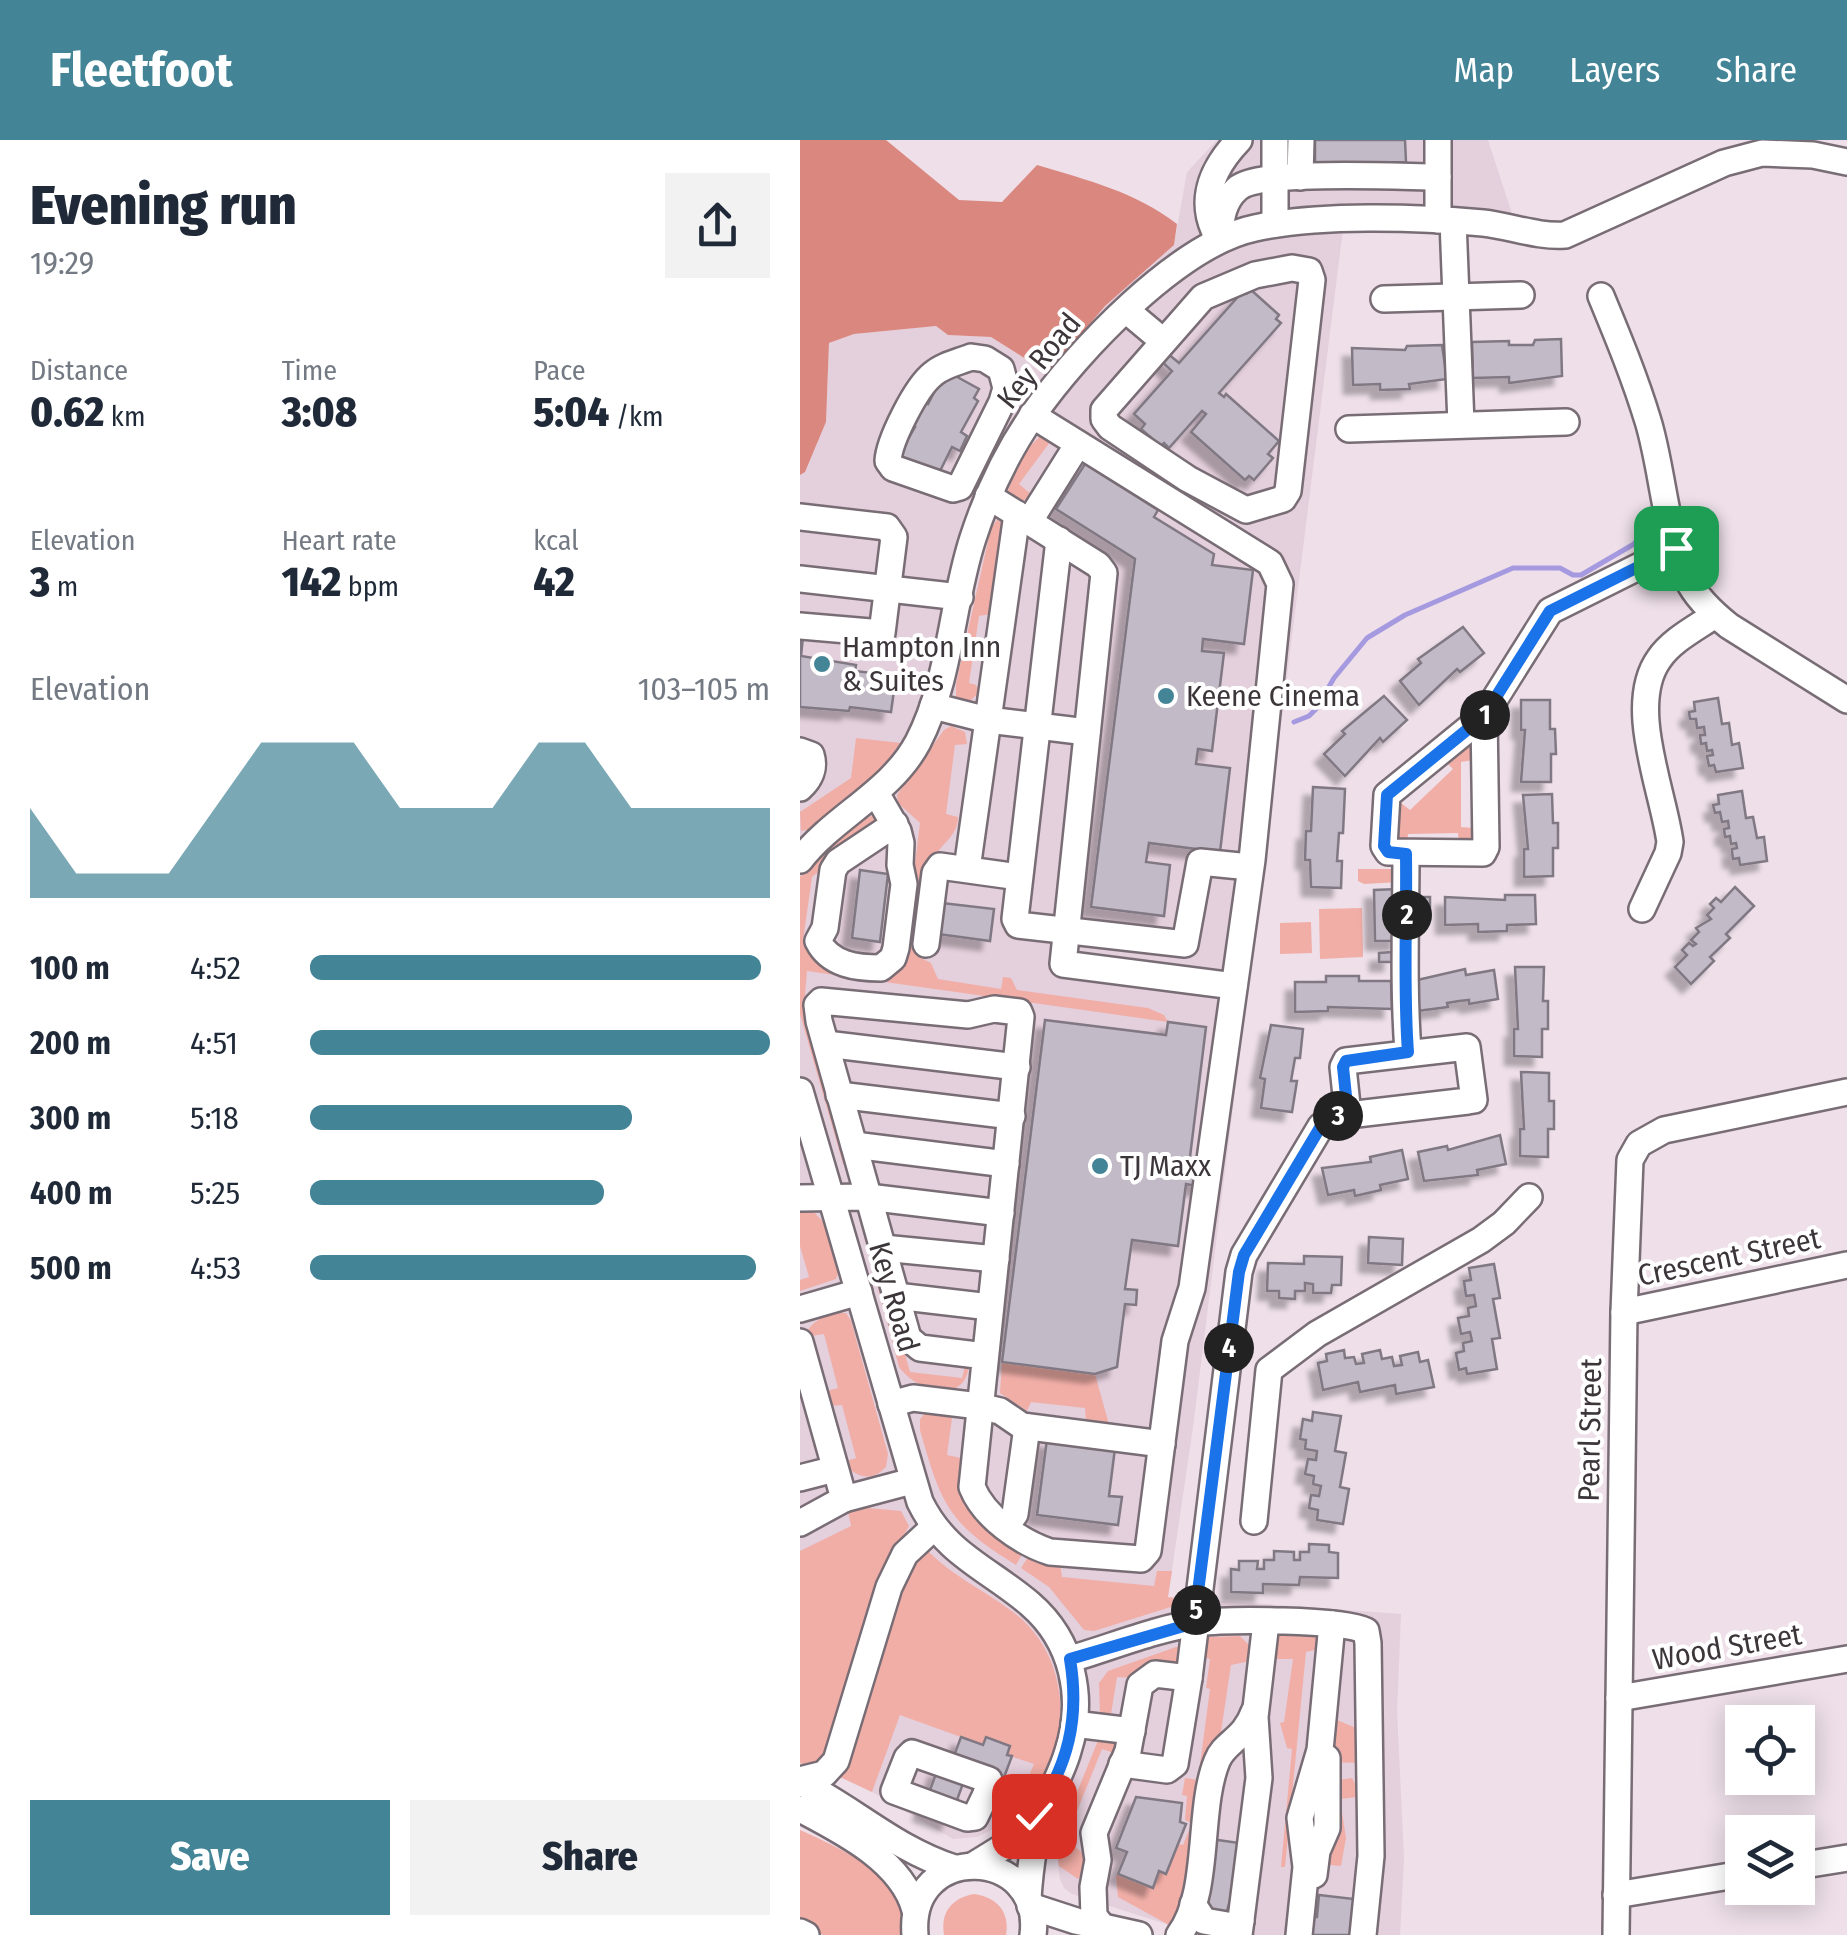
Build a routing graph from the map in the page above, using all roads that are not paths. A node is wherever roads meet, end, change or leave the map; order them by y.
1 (1275, 140) edge
2 (1300, 140) edge
3 (1438, 140) edge
4 (1240, 142) edge
5 (1847, 162) edge
6 (1438, 177) junction
7 (1264, 183) junction
8 (1445, 220) junction
9 (1276, 224) junction
10 (1218, 239) junction
11 (1521, 295) dead end
12 (1601, 296) dead end
13 (1456, 297) junction
14 (1384, 299) dead end
15 (1126, 310) junction
16 (1163, 341) junction
17 (995, 416) junction
18 (1566, 422) dead end
19 (1461, 424) junction
20 (1027, 425) junction
21 (1348, 429) dead end
22 (1078, 444) junction
23 (988, 496) junction
24 (800, 517) edge
25 (1023, 518) junction
26 (1059, 540) junction
27 (1676, 548) junction
28 (800, 579) edge
29 (889, 589) junction
30 (960, 597) junction
31 (1715, 615) junction
32 (800, 626) edge
33 (1847, 700) edge
34 (934, 706) junction
35 (1484, 716) junction
36 (988, 720) junction
37 (1036, 726) junction
38 (1087, 732) junction
39 (800, 751) edge
40 (800, 788) edge
41 (876, 793) junction
42 (895, 824) junction
43 (802, 853) edge
44 (1406, 854) junction
45 (1250, 867) junction
46 (967, 869) junction
47 (1018, 877) junction
48 (1642, 909) dead end
49 (1064, 930) junction
50 (926, 944) dead end
51 (1234, 986) junction
52 (826, 1044) junction
53 (1408, 1052) junction
54 (1017, 1067) junction
55 (800, 1090) edge
56 (1847, 1092) edge
57 (839, 1095) junction
58 (1348, 1115) junction
59 (1012, 1116) junction
60 (854, 1145) junction
61 (1006, 1164) junction
62 (831, 1196) junction
63 (868, 1197) junction
64 (1529, 1197) dead end
65 (800, 1198) edge
66 (1001, 1212) junction
67 (883, 1248) junction
68 (996, 1259) junction
69 (1847, 1265) edge
70 (858, 1292) junction
71 (896, 1296) junction
72 (990, 1306) junction
73 (800, 1309) edge
74 (1624, 1312) junction
75 (800, 1342) edge
76 (985, 1356) junction
77 (1226, 1368) junction
78 (1269, 1370) junction
79 (804, 1371) edge
80 (891, 1404) junction
81 (979, 1406) junction
82 (811, 1424) edge
83 (1027, 1427) junction
84 (1162, 1444) junction
85 (835, 1469) junction
86 (800, 1478) edge
87 (912, 1481) junction
88 (844, 1499) junction
89 (1254, 1521) dead end
90 (800, 1523) edge
91 (931, 1524) junction
92 (1006, 1526) junction
93 (1266, 1622) junction
94 (1194, 1623) junction
95 (1332, 1624) junction
96 (1070, 1659) junction
97 (1847, 1659) edge
98 (1189, 1678) junction
99 (1618, 1698) junction
100 (1325, 1699) junction
101 (1257, 1702) junction
102 (1074, 1724) junction
103 (1132, 1732) junction
104 (1122, 1764) junction
105 (800, 1781) edge
106 (1325, 1782) junction
107 (1212, 1784) junction
108 (1370, 1788) junction
109 (894, 1791) junction
110 (986, 1794) junction
111 (1047, 1798) junction
112 (800, 1808) edge
113 (857, 1816) junction
114 (1253, 1826) junction
115 (1847, 1858) edge
116 (1815, 1863) edge
117 (964, 1866) junction
118 (1725, 1877) edge
119 (1616, 1895) junction
120 (1029, 1902) junction
121 (1193, 1904) junction
122 (915, 1922) edge
123 (1100, 1925) junction
124 (1240, 1928) edge
125 (1033, 1935) edge
126 (1138, 1935) edge
127 (1180, 1935) edge
128 (1299, 1935) edge
129 (1308, 1935) edge
130 (1363, 1935) edge
131 (1616, 1935) edge

1 - 7 street
2 - 7 street
3 - 6 street
4 - 7 street
4 - 10 street
5 - 8 street, Key Road
6 - 7 street
6 - 8 street
7 - 9 street
7 - 10 street
8 - 9 street, Key Road
8 - 13 street
9 - 10 street, Key Road
10 - 15 street, Key Road
11 - 13 street
12 - 27 street
13 - 14 street
13 - 19 street
15 - 16 street
15 - 20 street, Key Road
16 - 16 street
17 - 17 street
17 - 20 street
18 - 19 street
19 - 21 street
20 - 22 street
20 - 23 street, Key Road
22 - 25 street
22 - 45 street
23 - 25 street
23 - 30 street, Key Road
24 - 29 street
25 - 26 street
25 - 36 street
26 - 37 street
26 - 38 street
27 - 31 street
27 - 35 street
28 - 29 street
29 - 30 street
29 - 32 street
30 - 34 street, Key Road
31 - 33 street
31 - 48 street
34 - 36 street
34 - 41 street, Key Road
35 - 44 street
35 - 44 street
36 - 37 street
36 - 46 street
37 - 38 street
37 - 47 street
38 - 49 street
39 - 40 street
41 - 42 street
41 - 43 street, Key Road
42 - 42 street
44 - 53 street
45 - 49 street
45 - 51 street
46 - 47 street
46 - 50 street
47 - 49 street
49 - 51 street
51 - 84 street
52 - 54 street
52 - 54 street
52 - 57 street
53 - 58 street
53 - 58 street
54 - 59 street
55 - 62 street, Key Road
56 - 74 street, Pearl Street
57 - 59 street
57 - 60 street
58 - 77 street
59 - 61 street
60 - 61 street
60 - 63 street
61 - 66 street
62 - 63 street
62 - 65 street
62 - 70 street, Key Road
63 - 66 street
63 - 67 street
64 - 78 street
66 - 68 street
67 - 68 street
67 - 71 street
68 - 72 street
69 - 74 street, Crescent Street
70 - 73 street
70 - 80 street, Key Road
71 - 72 street
71 - 76 street
72 - 76 street
74 - 99 street, Pearl Street
75 - 79 street
76 - 81 street
77 - 78 street
77 - 94 street
78 - 89 street
79 - 82 street
80 - 81 street
80 - 87 street, Key Road
81 - 83 street
81 - 92 street
82 - 85 street
83 - 84 street
83 - 92 street
84 - 92 street
85 - 86 street
85 - 88 street
87 - 88 street
87 - 91 street, Key Road
88 - 90 street
91 - 96 street
91 - 105 street
93 - 94 street
93 - 95 street
93 - 101 street
94 - 96 street
94 - 98 street
95 - 100 street
95 - 108 street
96 - 102 street
97 - 99 street, Wood Street
98 - 103 street
98 - 104 street
99 - 119 street, Pearl Street
100 - 106 street
100 - 128 street
101 - 107 street
101 - 114 street
102 - 103 street
102 - 111 street
103 - 104 street
104 - 123 street
105 - 113 street
106 - 108 street
106 - 129 street
107 - 114 street
107 - 121 street
108 - 130 street
109 - 110 street
109 - 110 street
109 - 113 street
110 - 111 street
111 - 117 street
111 - 120 street
112 - 122 street
113 - 117 street
114 - 124 street
115 - 116 street
117 - 120 street
117 - 122 street
118 - 119 street
119 - 131 street, Pearl Street
120 - 123 street
120 - 125 street
121 - 124 street
121 - 127 street
123 - 126 street

